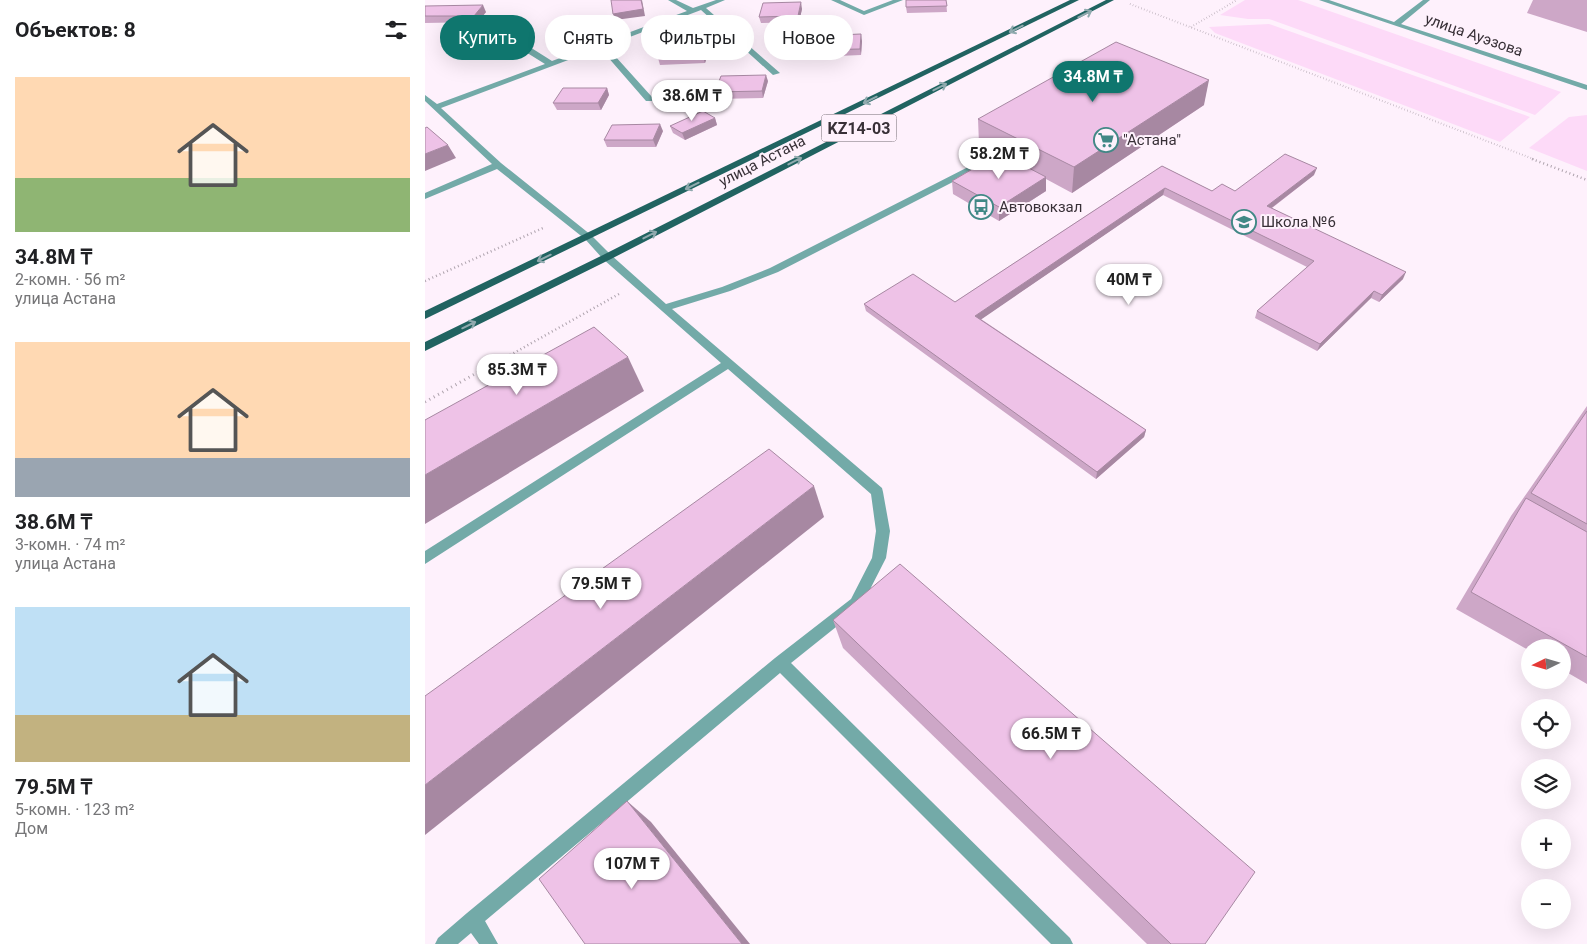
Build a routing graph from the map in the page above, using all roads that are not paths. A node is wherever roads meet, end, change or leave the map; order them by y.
1 (671, 0) edge
2 (722, 0) edge
3 (834, 0) edge
4 (900, 0) edge
5 (1076, 0) edge
6 (1111, 0) edge
7 (1322, 0) edge
8 (1427, 0) edge
9 (702, 8) junction
10 (693, 11) junction
11 (1397, 23) junction
12 (631, 34) edge
13 (535, 54) edge
14 (562, 60) edge
15 (614, 60) edge
16 (551, 64) junction
17 (776, 73) dead end
18 (1587, 88) edge
19 (425, 97) edge
20 (649, 99) dead end
21 (436, 107) junction
22 (498, 165) junction
23 (979, 165) edge
24 (425, 196) edge
25 (588, 237) junction
26 (607, 257) junction
27 (663, 308) junction
28 (425, 315) edge
29 (425, 347) edge
30 (729, 363) junction
31 (425, 558) edge
32 (780, 663) junction
33 (473, 919) junction
34 (444, 944) edge
35 (489, 944) edge
36 (1064, 944) edge

1 - 10 street
2 - 9 street
3 - 4 street
5 -> 25 main road, улица Астана / KZ14-03
26 -> 6 main road, улица Астана / KZ14-03
7 - 11 street, улица Ауэзова
8 - 11 street
9 - 10 street
9 - 17 street
10 - 12 street
11 - 18 street, улица Ауэзова
13 - 16 street
14 - 16 street
15 - 20 street
16 - 21 street
19 - 21 street
21 - 22 street
22 - 24 street
22 - 25 street
23 - 27 street
25 - 26 street
25 -> 28 main road, улица Астана / KZ14-03
26 - 27 street
29 -> 26 main road, улица Астана / KZ14-03
27 - 30 street
30 - 31 street
30 - 32 street
32 - 33 street
32 - 36 street
33 - 34 street
33 - 35 street

